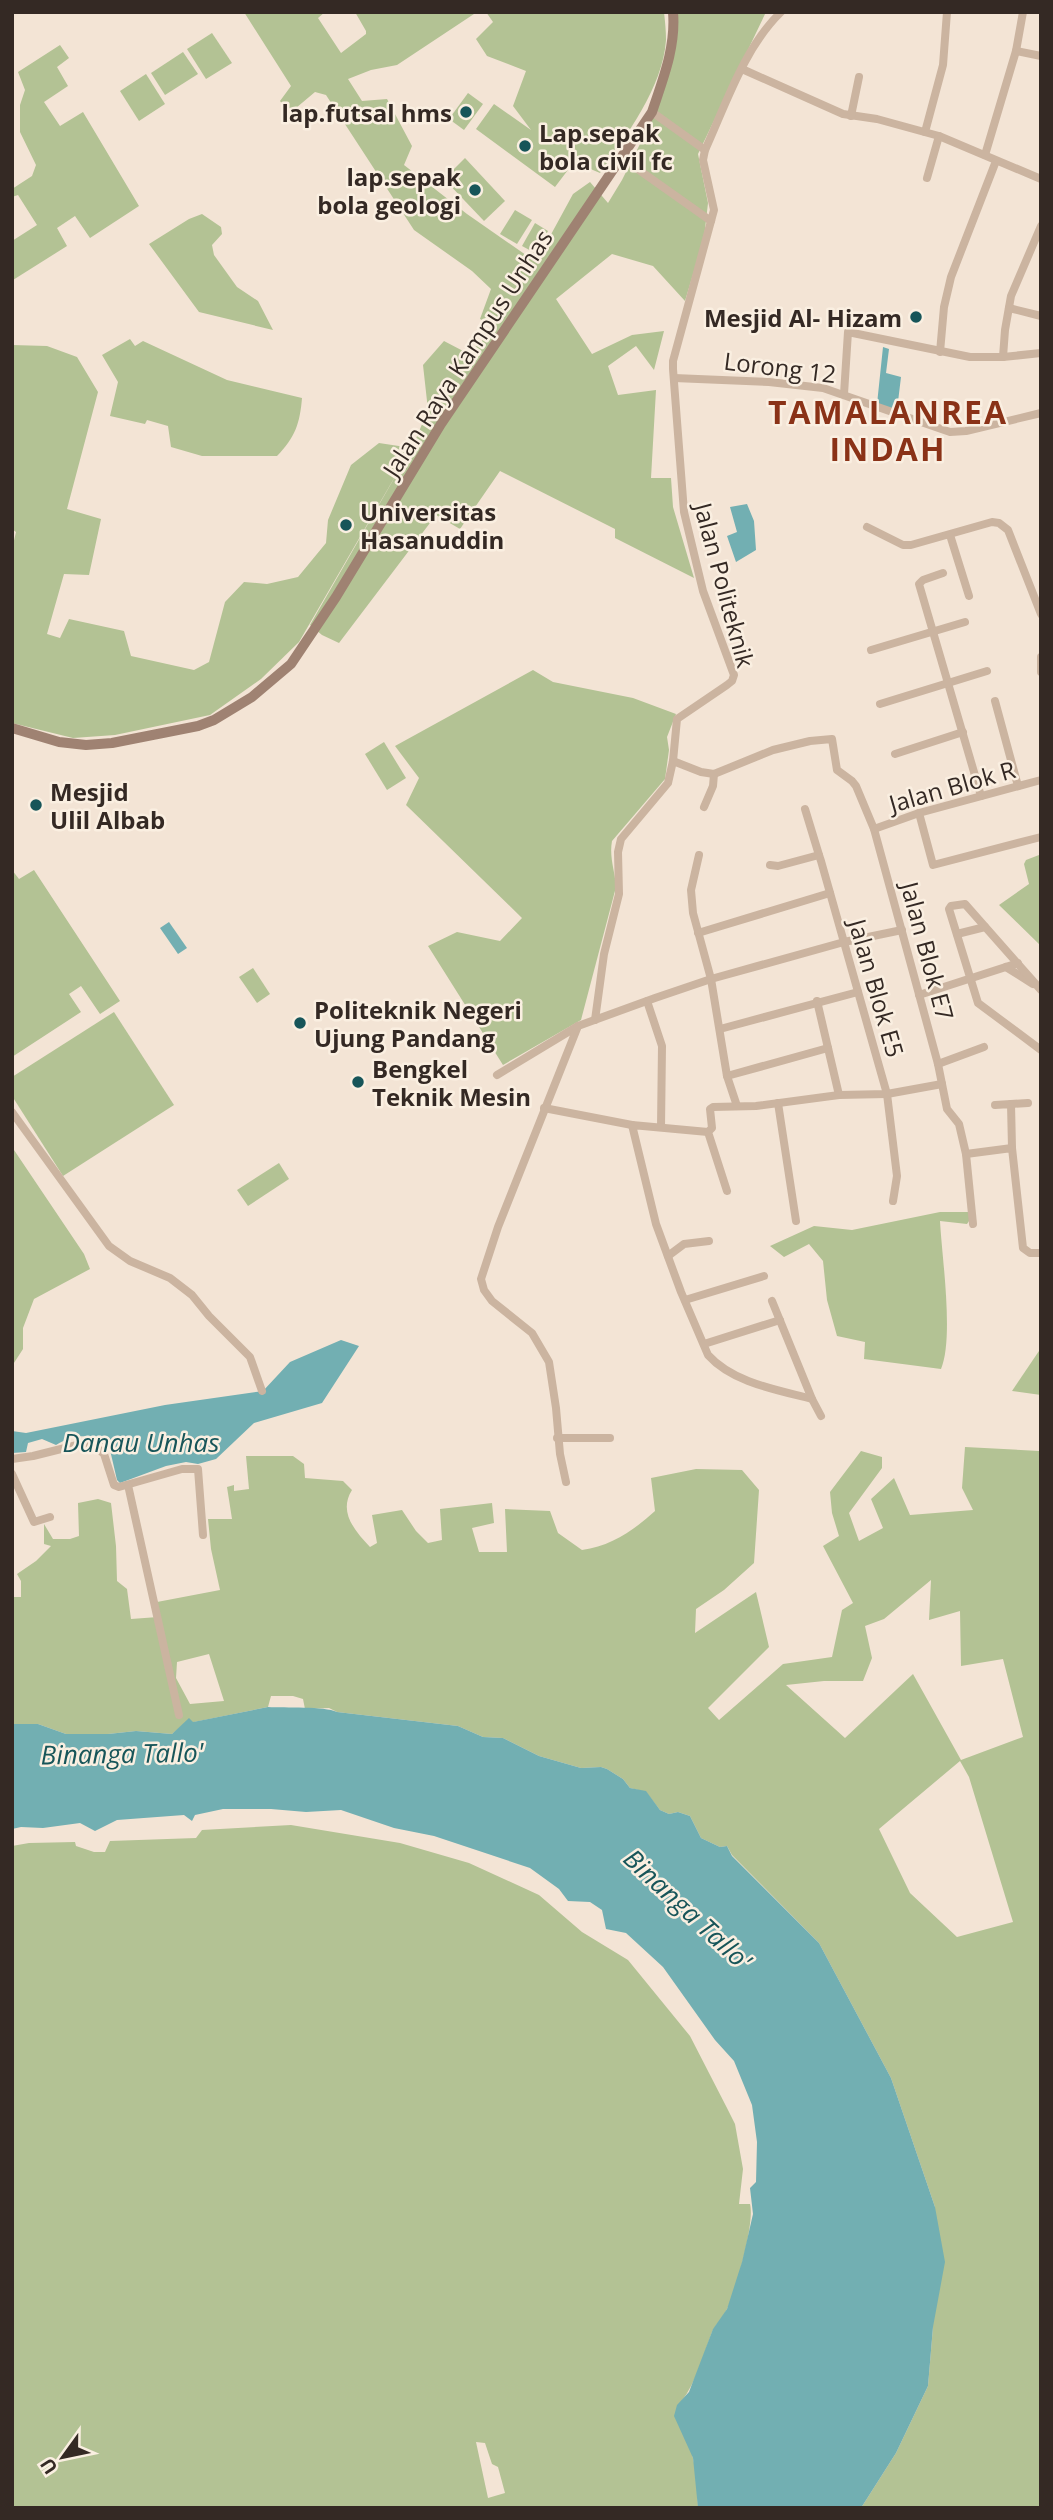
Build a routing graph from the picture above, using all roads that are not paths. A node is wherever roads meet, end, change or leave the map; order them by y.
1 (673, 12) edge
2 (782, 12) edge
3 (947, 12) edge
4 (1023, 12) edge
5 (1016, 51) junction
6 (1041, 56) edge
7 (742, 69) junction
8 (859, 76) dead end
9 (652, 112) junction
10 (851, 116) junction
11 (925, 132) junction
12 (939, 136) junction
13 (705, 150) junction
14 (985, 155) junction
15 (622, 159) junction
16 (996, 161) junction
17 (927, 178) dead end
18 (1041, 179) edge
19 (711, 221) junction
20 (1041, 226) edge
21 (1009, 308) junction
22 (1041, 316) edge
23 (940, 352) junction
24 (1041, 353) edge
25 (1003, 358) junction
26 (674, 377) junction
27 (844, 394) junction
28 (1041, 413) edge
29 (867, 527) dead end
30 (950, 536) junction
31 (943, 573) dead end
32 (969, 596) dead end
33 (1041, 614) edge
34 (965, 622) dead end
35 (934, 631) junction
36 (871, 650) dead end
37 (1041, 657) edge
38 (987, 671) dead end
39 (1041, 672) edge
40 (948, 682) junction
41 (995, 701) dead end
42 (880, 704) dead end
43 (12, 727) edge
44 (963, 732) junction
45 (895, 754) dead end
46 (673, 761) junction
47 (714, 774) junction
48 (1041, 780) edge
49 (1018, 786) junction
50 (981, 796) junction
51 (704, 807) dead end
52 (805, 809) dead end
53 (919, 813) junction
54 (874, 829) junction
55 (1041, 837) edge
56 (699, 855) dead end
57 (819, 855) junction
58 (770, 865) dead end
59 (830, 893) junction
60 (985, 927) junction
61 (902, 930) junction
62 (698, 933) junction
63 (957, 934) junction
64 (844, 942) junction
65 (1018, 963) junction
66 (1006, 967) junction
67 (969, 978) junction
68 (711, 979) junction
69 (1039, 988) edge
70 (858, 992) junction
71 (919, 995) junction
72 (646, 1001) junction
73 (817, 1001) junction
74 (595, 1020) junction
75 (578, 1026) junction
76 (720, 1030) junction
77 (984, 1047) dead end
78 (828, 1048) junction
79 (1041, 1050) edge
80 (938, 1063) junction
81 (497, 1075) dead end
82 (727, 1076) junction
83 (942, 1084) junction
84 (887, 1094) junction
85 (839, 1095) junction
86 (1028, 1102) dead end
87 (778, 1103) junction
88 (1011, 1104) junction
89 (995, 1105) dead end
90 (737, 1106) junction
91 (544, 1108) junction
92 (12, 1112) edge
93 (632, 1125) junction
94 (661, 1127) junction
95 (708, 1132) junction
96 (1013, 1148) junction
97 (966, 1154) junction
98 (727, 1191) dead end
99 (893, 1201) dead end
100 (796, 1221) dead end
101 (973, 1224) dead end
102 (709, 1241) dead end
103 (1041, 1253) edge
104 (668, 1256) junction
105 (764, 1276) dead end
106 (685, 1300) junction
107 (772, 1301) dead end
108 (780, 1320) junction
109 (704, 1344) junction
110 (262, 1391) dead end
111 (812, 1399) junction
112 (821, 1416) dead end
113 (557, 1438) junction
114 (610, 1438) dead end
115 (12, 1459) edge
116 (12, 1474) edge
117 (566, 1482) dead end
118 (128, 1485) junction
119 (50, 1517) dead end
120 (203, 1535) dead end
121 (179, 1716) dead end

1 - 9 street, Jalan Raya Kampus Unhas
2 - 7 street
3 - 11 street
4 - 5 street
5 - 6 street
5 - 14 street
7 - 10 street
7 - 13 street
8 - 10 street
9 - 13 street
9 - 15 street, Jalan Raya Kampus Unhas
10 - 11 street
11 - 12 street
12 - 14 street
12 - 17 street
13 - 19 street, Jalan Politeknik
14 - 16 street
15 - 19 street
15 - 43 street, Jalan Raya Kampus Unhas
16 - 18 street
16 - 23 street
19 - 26 street, Jalan Politeknik
20 - 21 street
21 - 22 street
21 - 25 street
23 - 25 street
23 - 27 street
24 - 25 street
26 - 27 street, Lorong 12
26 - 46 street, Jalan Politeknik
27 - 28 street, Lorong 12
29 - 30 street
30 - 32 street
30 - 33 street
31 - 35 street
34 - 35 street
35 - 36 street
35 - 40 street
37 - 39 street
38 - 40 street
40 - 42 street
40 - 44 street
41 - 49 street
44 - 45 street
44 - 50 street
46 - 47 street
46 - 74 street, Jalan Politeknik
47 - 51 street
47 - 54 street, Jalan Blok E7
48 - 49 street, Jalan Blok R
49 - 50 street, Jalan Blok R
50 - 53 street, Jalan Blok R
52 - 57 street, Jalan Blok E5
53 - 54 street, Jalan Blok R
53 - 55 street
54 - 61 street, Jalan Blok E7
56 - 62 street
57 - 58 street
57 - 59 street, Jalan Blok E5
59 - 62 street
59 - 64 street, Jalan Blok E5
60 - 63 street
60 - 63 street
60 - 65 street
61 - 64 street
61 - 71 street, Jalan Blok E7
62 - 68 street
63 - 67 street
64 - 68 street
64 - 70 street, Jalan Blok E5
65 - 66 street
65 - 69 street
66 - 67 street
66 - 69 street
67 - 71 street
67 - 79 street
68 - 72 street
68 - 76 street
70 - 73 street
70 - 84 street, Jalan Blok E5
71 - 80 street, Jalan Blok E7
72 - 74 street
72 - 94 street
73 - 76 street
73 - 78 street
74 - 75 street
75 - 81 street
75 - 91 street
76 - 82 street
77 - 80 street
78 - 82 street
78 - 85 street
80 - 83 street, Jalan Blok E7
82 - 90 street
83 - 84 street
83 - 97 street, Jalan Blok E7
84 - 85 street
84 - 99 street, Jalan Blok E5
85 - 87 street
86 - 88 street
87 - 90 street
87 - 100 street
88 - 89 street
88 - 96 street
90 - 95 street
91 - 93 street
91 - 113 street
92 - 110 street
93 - 94 street
93 - 104 street
94 - 95 street
95 - 98 street
96 - 97 street
96 - 103 street
97 - 101 street, Jalan Blok E7
102 - 104 street
104 - 106 street
105 - 106 street
106 - 109 street
107 - 108 street
108 - 109 street
108 - 111 street
109 - 111 street
111 - 112 street
113 - 114 street
113 - 117 street
115 - 118 street
116 - 119 street
118 - 120 street
118 - 121 street

